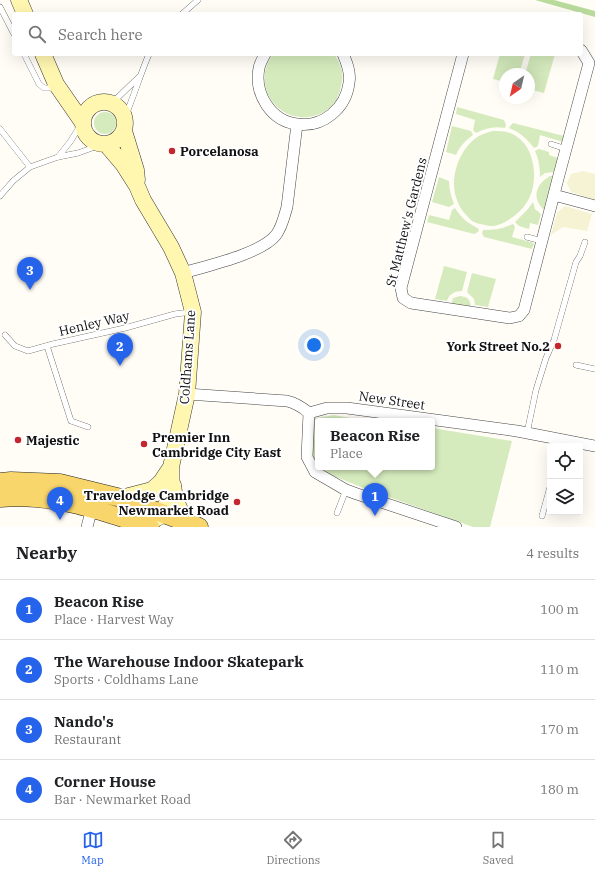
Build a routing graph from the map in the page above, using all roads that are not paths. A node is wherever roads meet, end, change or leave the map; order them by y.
1 (19, 0) edge
2 (198, 0) edge
3 (0, 7) edge
4 (25, 12) edge
5 (184, 12) edge
6 (12, 30) edge
7 (583, 53) edge
8 (25, 56) edge
9 (44, 56) edge
10 (148, 56) edge
11 (264, 56) edge
12 (344, 56) edge
13 (462, 56) edge
14 (140, 76) junction
15 (59, 88) junction
16 (112, 103) junction
17 (92, 105) junction
18 (83, 123) junction
19 (125, 124) junction
20 (297, 124) junction
21 (0, 129) edge
22 (105, 144) junction
23 (551, 144) dead end
24 (566, 149) junction
25 (58, 157) junction
26 (30, 167) junction
27 (137, 186) junction
28 (554, 195) junction
29 (0, 196) edge
30 (595, 206) edge
31 (527, 237) dead end
32 (542, 241) junction
33 (585, 242) dead end
34 (183, 273) junction
35 (193, 312) junction
36 (5, 335) dead end
37 (47, 346) junction
38 (576, 365) dead end
39 (595, 369) edge
40 (187, 394) junction
41 (309, 413) junction
42 (419, 418) edge
43 (435, 420) edge
44 (88, 427) dead end
45 (526, 433) junction
46 (561, 443) edge
47 (583, 445) edge
48 (595, 446) edge
49 (171, 467) junction
50 (0, 482) edge
51 (346, 490) junction
52 (0, 498) edge
53 (121, 498) junction
54 (547, 498) edge
55 (94, 500) junction
56 (337, 513) dead end
57 (542, 516) dead end
58 (156, 519) edge
59 (87, 527) edge
60 (199, 527) edge
61 (456, 527) edge

1 - 4 street
2 - 5 lane
3 - 6 lane
7 - 24 street, St Matthew's Gardens
8 - 15 lane
9 - 15 street
10 - 14 lane
11 - 20 street
12 - 20 street
13 - 32 street, St Matthew's Gardens
14 - 16 lane
14 - 19 lane
15 - 17 street
15 - 18 street
16 - 17 street
16 - 19 street
17 - 18 street
18 - 22 street
18 - 25 lane
19 - 22 street
19 - 27 street, Coldhams Lane
20 - 34 street
21 - 26 lane
22 - 25 lane
22 - 27 street, Coldhams Lane
23 - 24 lane
24 - 28 street, St Matthew's Gardens
25 - 26 lane
26 - 29 lane
27 - 34 street, Coldhams Lane
28 - 30 street
28 - 32 street, St Matthew's Gardens
31 - 32 lane
33 - 45 lane
34 - 35 street, Coldhams Lane
35 - 37 lane, Henley Way
35 - 40 street, Coldhams Lane
36 - 37 lane, Henley Way
37 - 44 lane
38 - 39 lane
40 - 41 street
40 - 49 street, Coldhams Lane
41 - 42 street, New Street
41 - 51 street
43 - 45 street, New Street
45 - 46 street, New Street
47 - 48 street, New Street
49 - 53 street
49 - 58 street, Coldhams Lane
49 - 60 street
50 - 55 main road
51 - 56 lane
51 - 61 street
52 - 55 main road
53 - 55 main road
53 - 58 main road
54 - 57 lane
55 - 58 main road
55 - 59 street
58 - 60 main road

